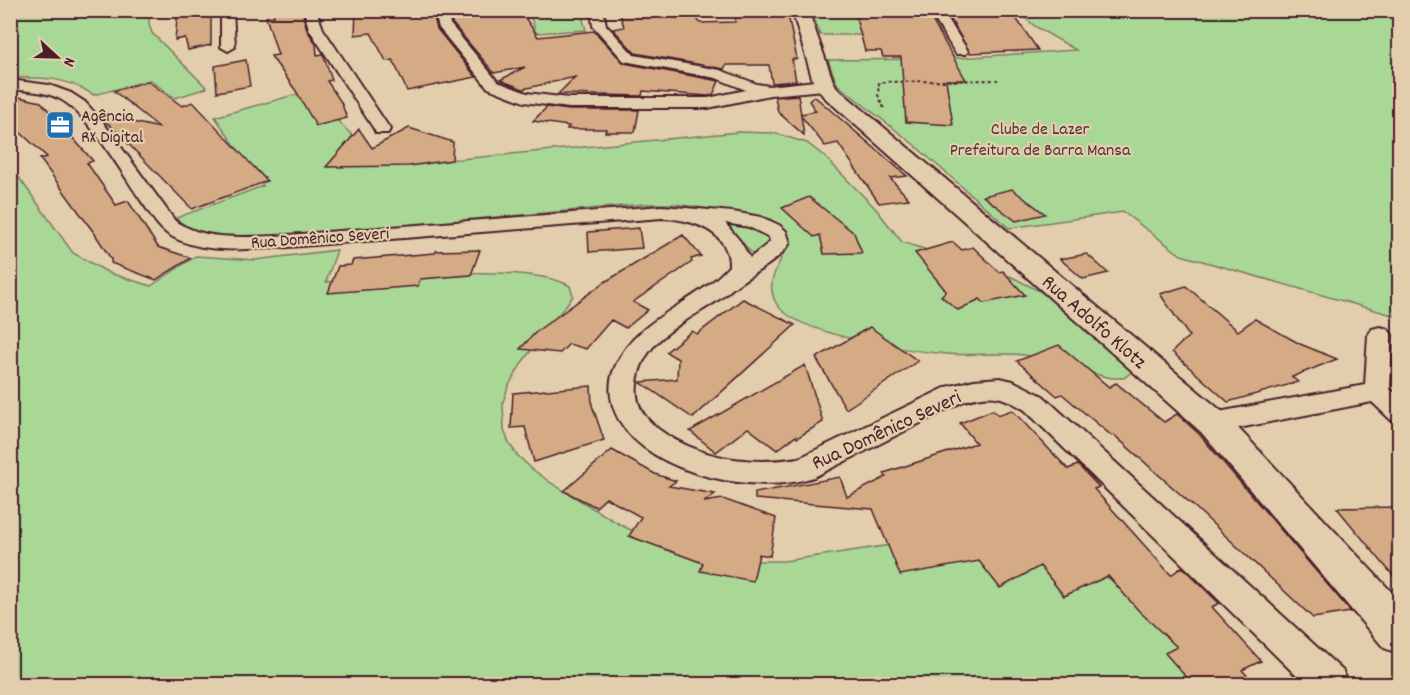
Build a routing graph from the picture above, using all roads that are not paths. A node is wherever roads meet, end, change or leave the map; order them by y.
1 (227, 10) edge
2 (310, 10) edge
3 (440, 10) edge
4 (597, 10) edge
5 (800, 10) edge
6 (935, 10) edge
7 (228, 47) dead end
8 (962, 51) dead end
9 (741, 82) junction
10 (10, 84) edge
11 (824, 85) junction
12 (770, 90) junction
13 (736, 97) junction
14 (382, 129) dead end
15 (698, 215) junction
16 (723, 285) junction
17 (1380, 335) dead end
18 (1377, 392) junction
19 (1400, 413) edge
20 (1213, 423) junction
21 (1400, 633) edge
22 (1330, 684) edge

1 - 7 street
2 - 14 street
3 - 13 street
4 - 9 street
5 - 11 street, Rua Adolfo Klotz
6 - 8 street
9 - 12 street
9 - 13 street
10 - 15 street, Rua Domênico Severi
11 - 12 street
11 - 20 street, Rua Adolfo Klotz
12 - 13 street
15 - 16 street, Rua Domênico Severi
15 - 16 street, Rua Domênico Severi
16 - 22 street, Rua Domênico Severi
17 - 18 street
18 - 19 street
18 - 20 street
20 - 21 street, Rua Adolfo Klotz

